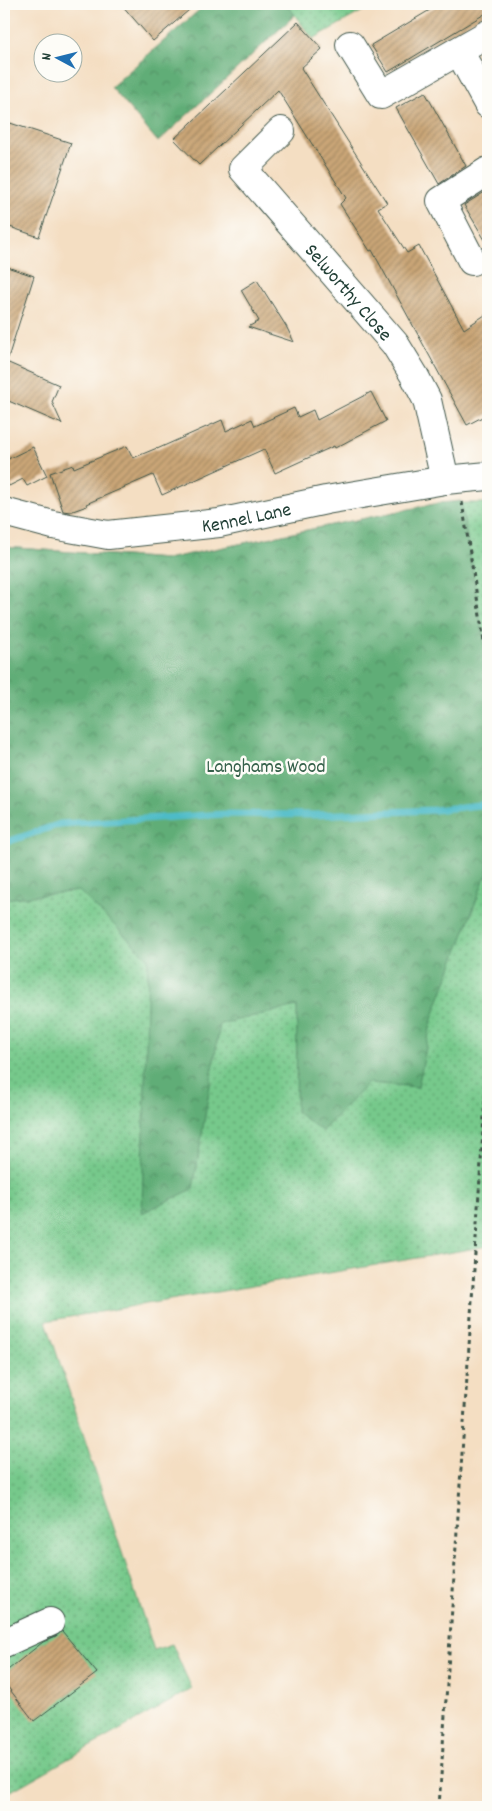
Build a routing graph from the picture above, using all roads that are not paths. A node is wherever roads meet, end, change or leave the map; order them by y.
1 (488, 34) edge
2 (350, 45) dead end
3 (459, 51) junction
4 (488, 104) edge
5 (281, 131) dead end
6 (488, 170) edge
7 (472, 261) dead end
8 (488, 476) edge
9 (451, 480) junction
10 (4, 512) edge
11 (50, 1622) dead end
12 (4, 1643) edge

1 - 3 street
2 - 3 street
3 - 4 street
5 - 9 street, Selworthy Close
6 - 7 street
8 - 9 street, Kennel Lane
9 - 10 street, Kennel Lane
11 - 12 street

